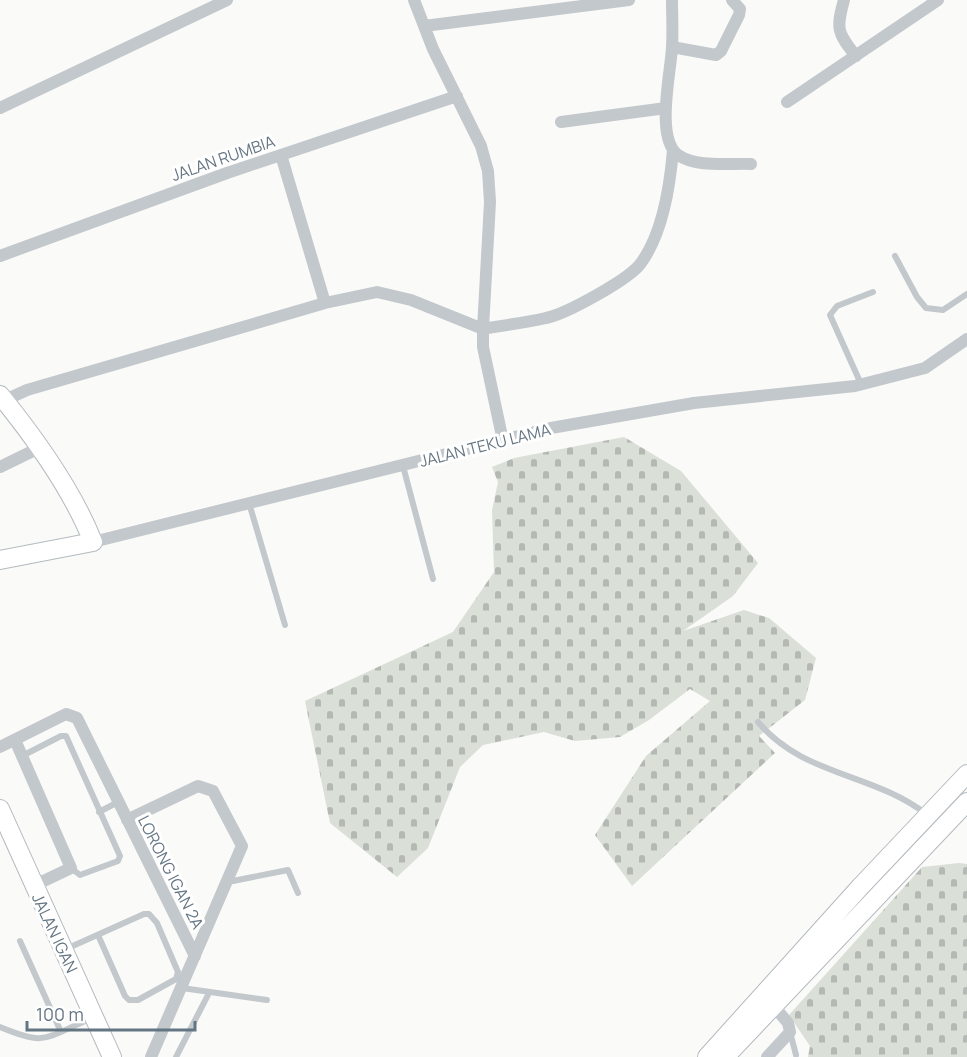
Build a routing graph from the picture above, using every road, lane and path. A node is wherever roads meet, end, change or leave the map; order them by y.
1 (227, 0) edge
2 (414, 0) edge
3 (629, 0) edge
4 (672, 0) edge
5 (732, 0) edge
6 (844, 0) edge
7 (938, 0) edge
8 (424, 26) junction
9 (672, 47) junction
10 (855, 56) junction
11 (457, 96) junction
12 (787, 102) dead end
13 (0, 108) edge
14 (666, 108) junction
15 (561, 122) dead end
16 (673, 150) junction
17 (281, 156) junction
18 (751, 164) dead end
19 (0, 256) edge
20 (895, 256) dead end
21 (873, 292) dead end
22 (967, 294) edge
23 (325, 303) junction
24 (483, 329) junction
25 (967, 339) edge
26 (861, 384) junction
27 (2, 397) edge
28 (503, 441) junction
29 (39, 448) junction
30 (403, 466) junction
31 (0, 467) edge
32 (249, 503) junction
33 (93, 542) junction
34 (0, 560) edge
35 (433, 579) dead end
36 (285, 625) dead end
37 (758, 722) dead end
38 (15, 740) junction
39 (0, 747) edge
40 (22, 756) junction
41 (967, 774) edge
42 (118, 802) junction
43 (0, 809) edge
44 (963, 810) edge
45 (99, 812) junction
46 (928, 815) junction
47 (127, 820) junction
48 (0, 832) edge
49 (71, 868) junction
50 (228, 882) junction
51 (33, 886) junction
52 (298, 893) dead end
53 (98, 935) junction
54 (20, 942) dead end
55 (63, 950) junction
56 (195, 956) junction
57 (182, 988) junction
58 (209, 993) junction
59 (267, 1000) dead end
60 (773, 1005) junction
61 (85, 1021) junction
62 (0, 1027) edge
63 (61, 1032) junction
64 (790, 1032) junction
65 (724, 1048) edge
66 (106, 1052) edge
67 (176, 1056) edge
68 (795, 1056) edge
69 (120, 1057) edge
70 (152, 1057) edge
71 (699, 1057) edge
72 (707, 1057) edge
73 (767, 1057) edge

1 - 13 street
2 - 8 street
3 - 8 street
4 - 9 street
5 - 9 street
6 - 10 street
7 - 10 street
8 - 11 street
9 - 14 street
10 - 12 street
11 - 17 street, JALAN RUMBIA
11 - 24 street
14 - 15 street
14 - 16 street
16 - 18 street
16 - 24 street
17 - 19 street, JALAN RUMBIA
17 - 23 street
20 - 22 lane
21 - 26 lane
23 - 24 street
23 - 27 street
24 - 28 street
25 - 26 street, JALAN TEKU LAMA
26 - 28 street, JALAN TEKU LAMA
27 - 29 street
28 - 30 street, JALAN TEKU LAMA
29 - 31 street
29 - 33 street
30 - 32 street, JALAN TEKU LAMA
30 - 35 lane
32 - 33 street, JALAN TEKU LAMA
32 - 36 lane
33 - 34 street, JALAN TEKU LAMA
37 - 46 lane
38 - 39 street
38 - 40 street
38 - 42 street, LORONG IGAN 2A
40 - 45 lane
40 - 49 street
41 - 46 street
42 - 45 lane
42 - 47 street, LORONG IGAN 2A
43 - 51 street, JALAN IGAN
44 - 60 street
45 - 49 lane
46 - 65 street
47 - 50 street
47 - 56 street, LORONG IGAN 2A
48 - 61 street, JALAN IGAN
49 - 51 street
50 - 52 lane
50 - 56 street
51 - 55 street, JALAN IGAN
53 - 53 lane
53 - 55 lane
54 - 63 lane
55 - 66 street, JALAN IGAN
56 - 57 street
57 - 58 lane
57 - 70 street
58 - 59 lane
58 - 67 lane
60 - 64 street
60 - 65 street
61 - 63 lane
61 - 66 street, JALAN IGAN
62 - 63 lane
64 - 68 lane
64 - 73 street
65 - 71 street
65 - 72 street
66 - 69 street

